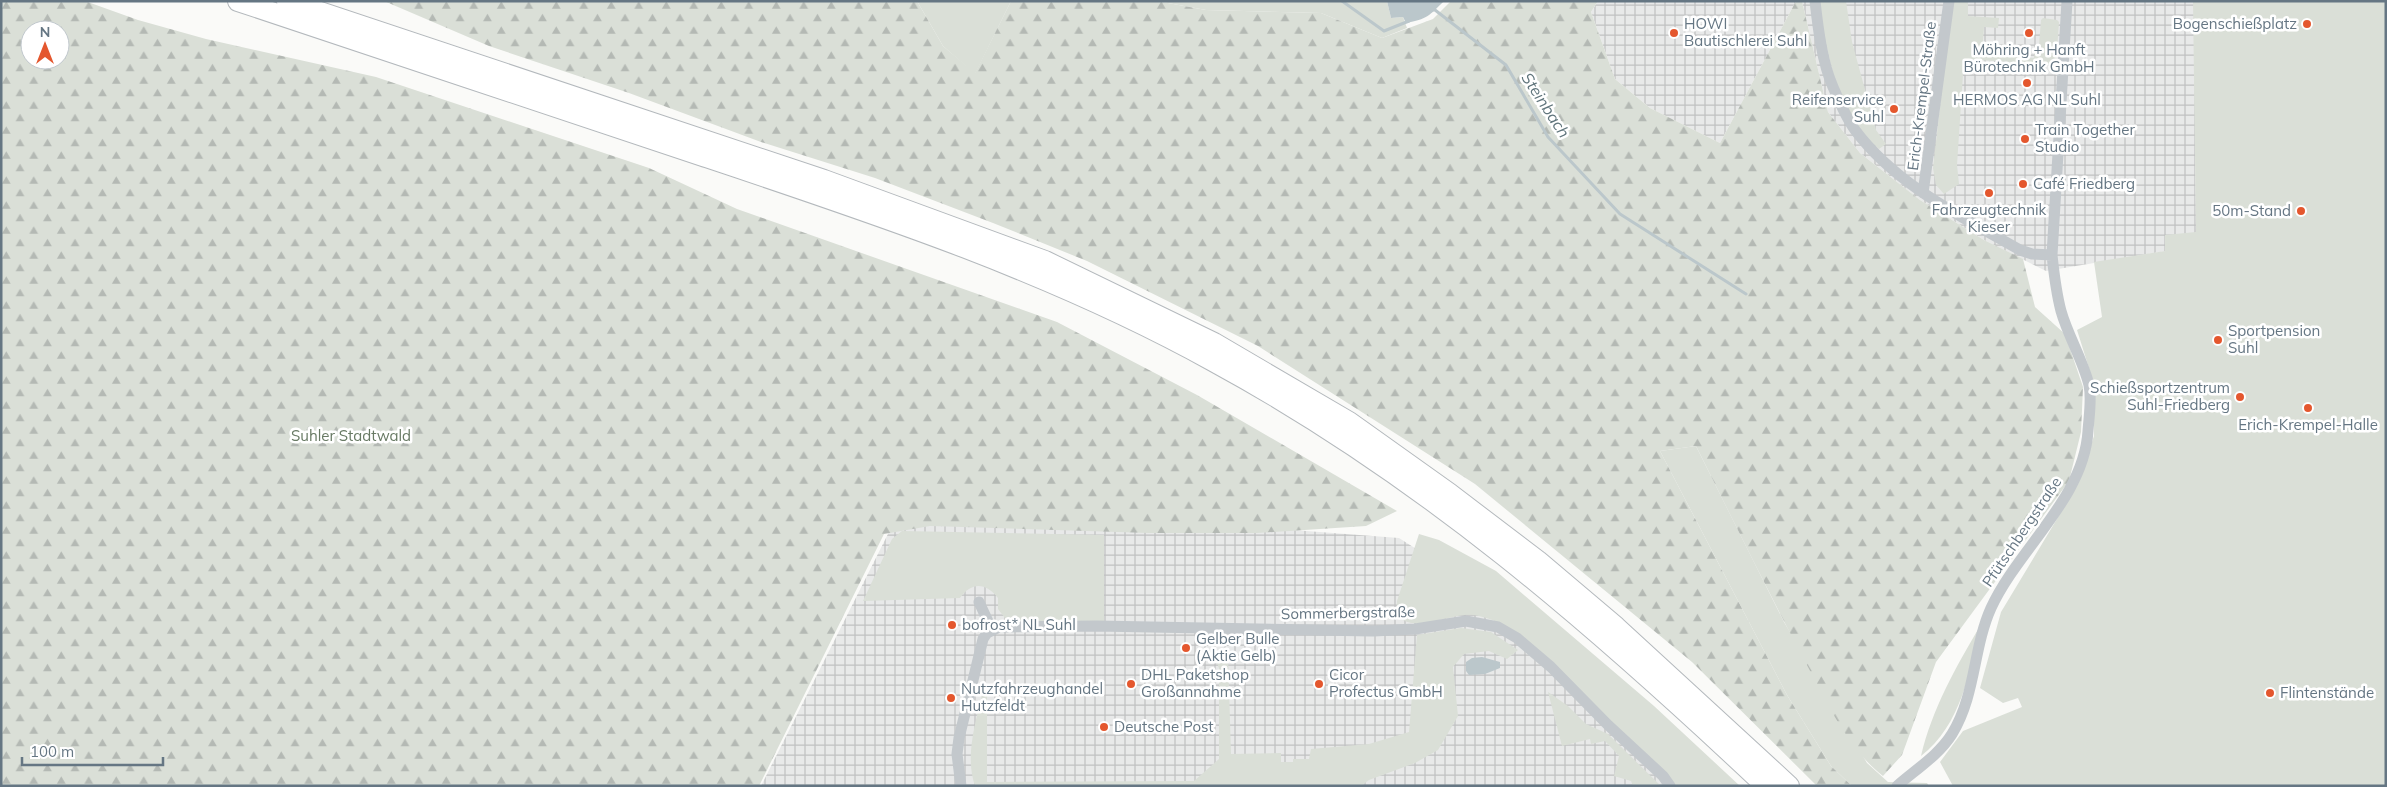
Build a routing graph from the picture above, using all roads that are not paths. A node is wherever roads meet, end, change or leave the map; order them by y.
1 (238, 1) edge
2 (1815, 1) edge
3 (1949, 1) edge
4 (2067, 1) edge
5 (288, 7) edge
6 (821, 187) junction
7 (1923, 193) junction
8 (2052, 254) junction
9 (979, 602) dead end
10 (992, 630) junction
11 (961, 786) edge
12 (1670, 786) edge
13 (1766, 786) edge
14 (1789, 786) edge
15 (1897, 786) edge

1 - 5 highway
2 - 7 street, Erich-Krempel-Straße
3 - 7 street, Erich-Krempel-Straße
4 - 8 street, Pfütschbergstraße
5 - 6 highway
6 - 13 highway
6 - 14 highway
7 - 8 street, Erich-Krempel-Straße
8 - 15 street, Pfütschbergstraße
9 - 10 street
10 - 11 street
10 - 12 street, Sommerbergstraße

